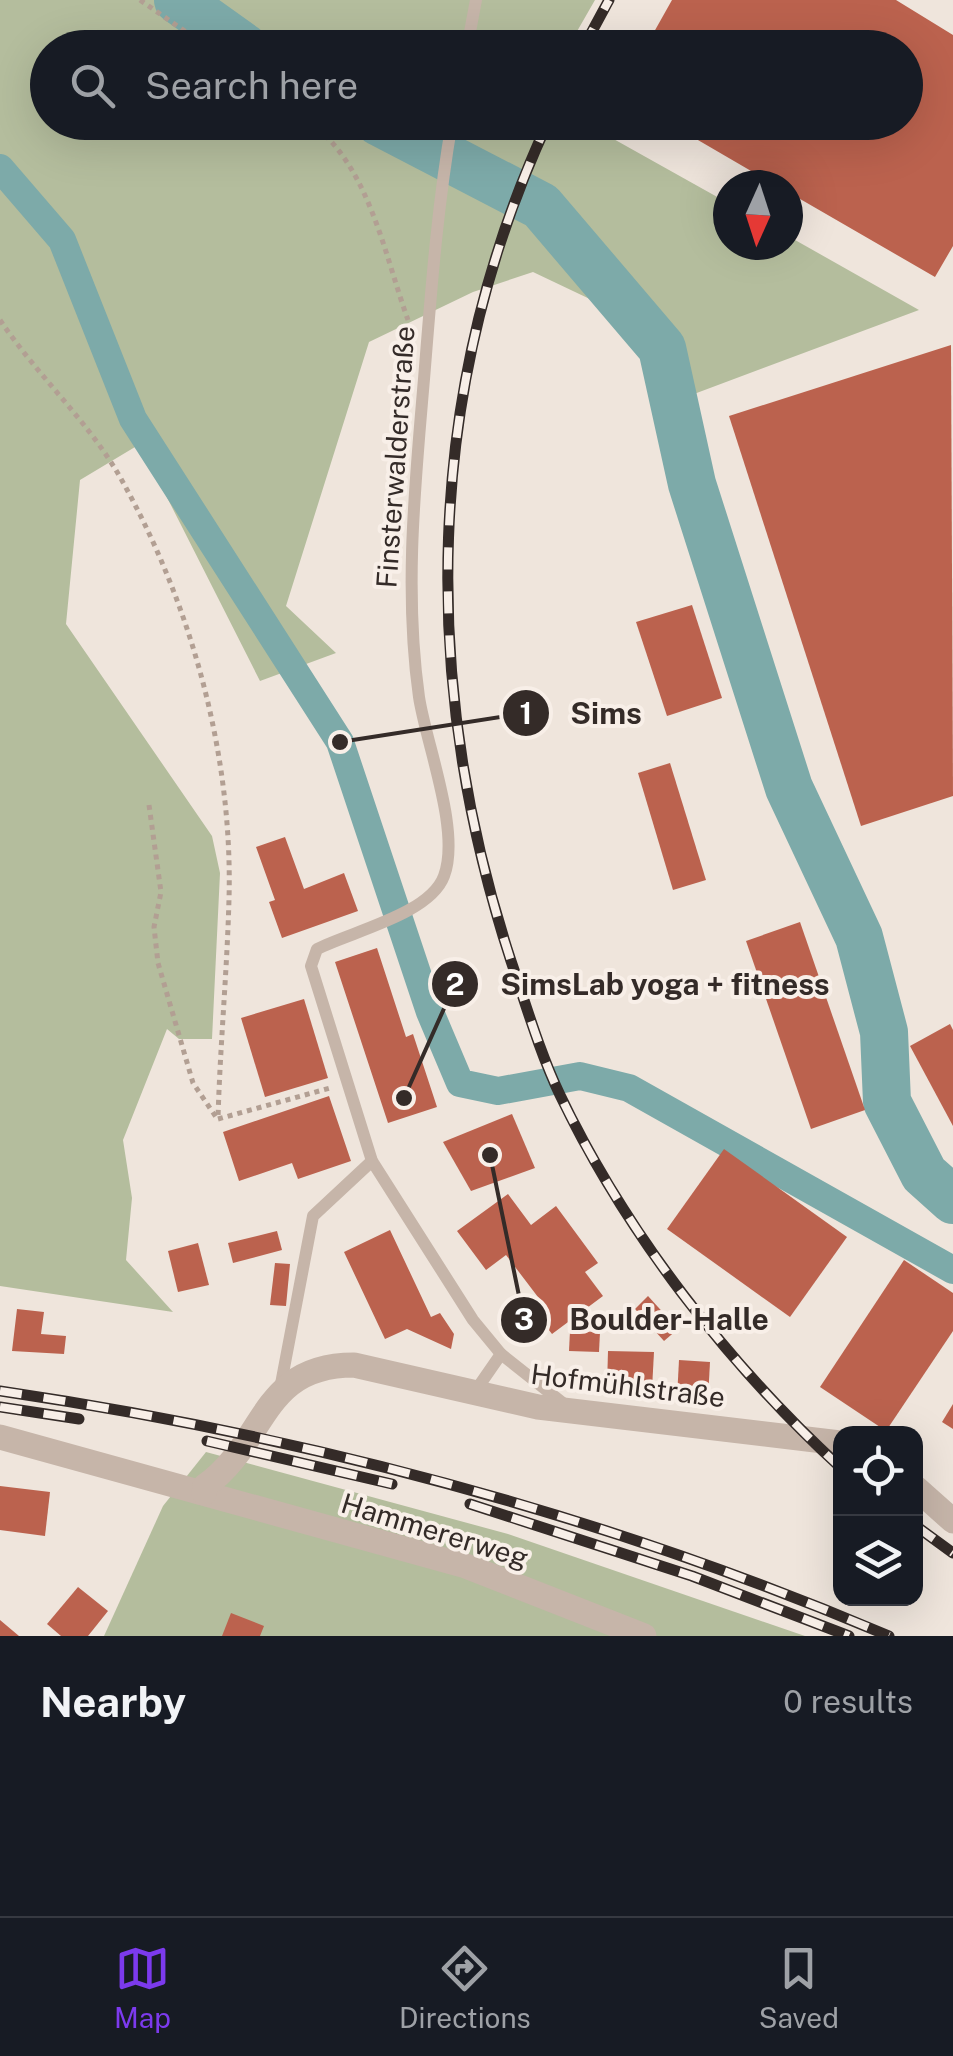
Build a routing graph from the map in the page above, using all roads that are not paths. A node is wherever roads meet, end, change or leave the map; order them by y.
1 (476, 0) edge
2 (470, 30) edge
3 (449, 140) edge
4 (372, 1161) junction
5 (501, 1354) junction
6 (280, 1391) junction
7 (474, 1393) junction
8 (571, 1410) junction
9 (0, 1437) edge
10 (833, 1442) edge
11 (204, 1494) junction
12 (923, 1494) edge
13 (953, 1521) edge
14 (644, 1636) edge

1 - 2 lane
3 - 4 lane, Finsterwalderstraße
4 - 5 lane, Finsterwalderstraße
4 - 6 lane
5 - 7 lane
5 - 8 lane, Finsterwalderstraße
6 - 7 street, Hofmühlstraße
6 - 11 street, Hofmühlstraße
7 - 8 street, Hofmühlstraße
8 - 10 street, Hofmühlstraße
9 - 11 street
11 - 14 street, Hammererweg
12 - 13 street

